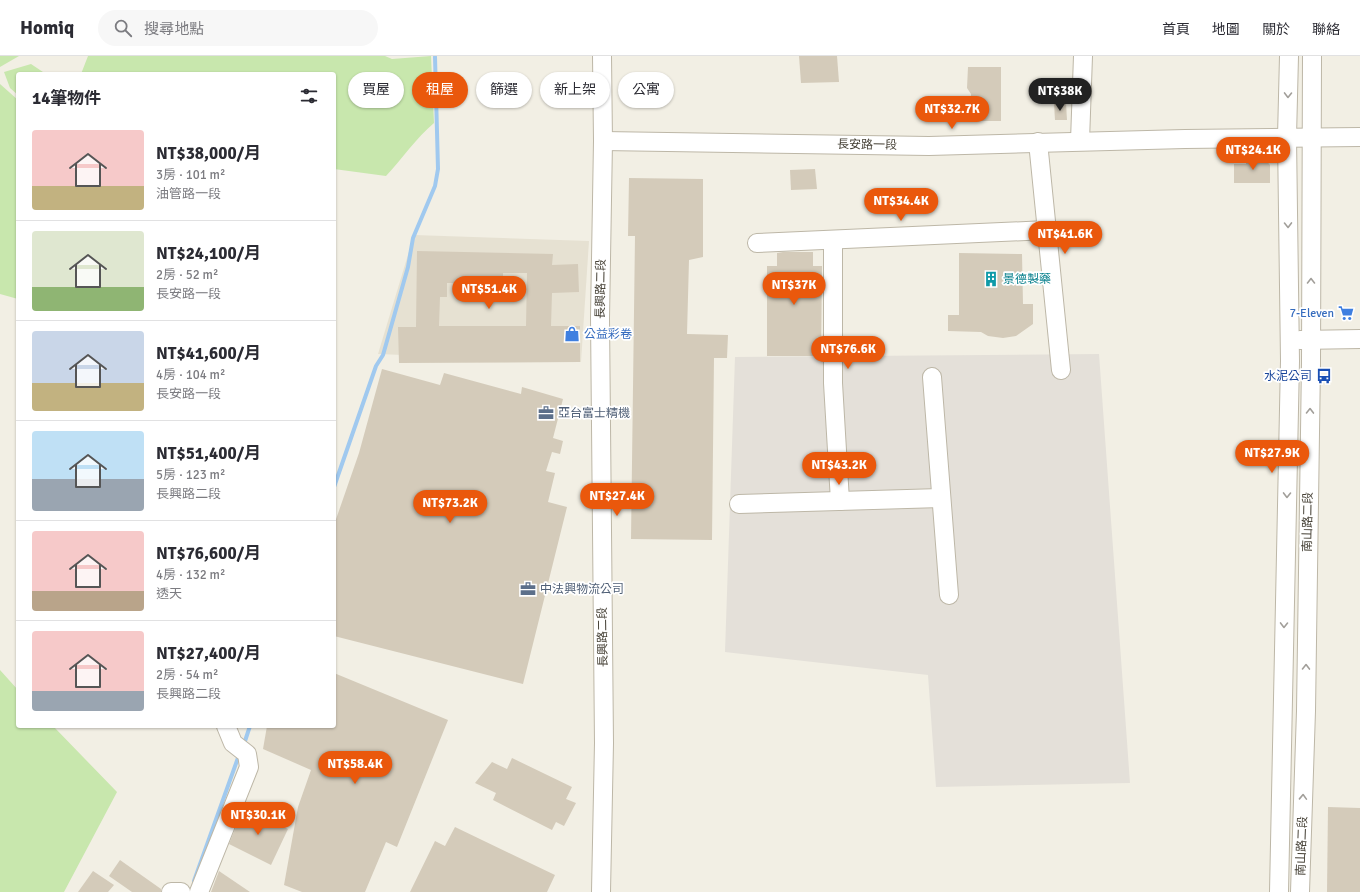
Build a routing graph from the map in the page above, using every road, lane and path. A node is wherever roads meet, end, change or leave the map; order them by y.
1 (602, 56) edge
2 (1083, 56) edge
3 (1289, 56) edge
4 (1312, 56) edge
5 (1299, 137) junction
6 (1360, 137) edge
7 (603, 141) junction
8 (1080, 141) junction
9 (1038, 142) junction
10 (1047, 230) junction
11 (833, 240) junction
12 (757, 243) dead end
13 (1360, 339) edge
14 (1311, 340) junction
15 (1289, 342) junction
16 (1061, 370) dead end
17 (932, 377) dead end
18 (940, 498) junction
19 (840, 501) junction
20 (739, 504) dead end
21 (949, 594) dead end
22 (227, 728) edge
23 (171, 892) edge
24 (180, 892) edge
25 (199, 892) edge
26 (601, 892) edge
27 (1279, 892) edge
28 (1300, 892) edge

1 - 7 street, 長興路二段
2 - 8 street
3 -> 5 street, 南山路二段
4 - 5 street, 南山路二段
5 - 6 street, 長安路一段
5 - 8 street, 長安路一段
14 -> 5 street, 南山路二段
5 -> 15 street, 南山路二段
7 - 9 street, 長安路一段
7 - 26 street, 長興路二段
8 - 9 street, 長安路一段
9 - 10 street
10 - 11 street
10 - 16 street
11 - 12 street
11 - 19 street
13 - 14 street
14 - 15 street
28 -> 14 street, 南山路二段
15 -> 27 street, 南山路二段
17 - 18 street
18 - 19 street
18 - 21 street
19 - 20 street
22 - 25 street
23 - 24 street

